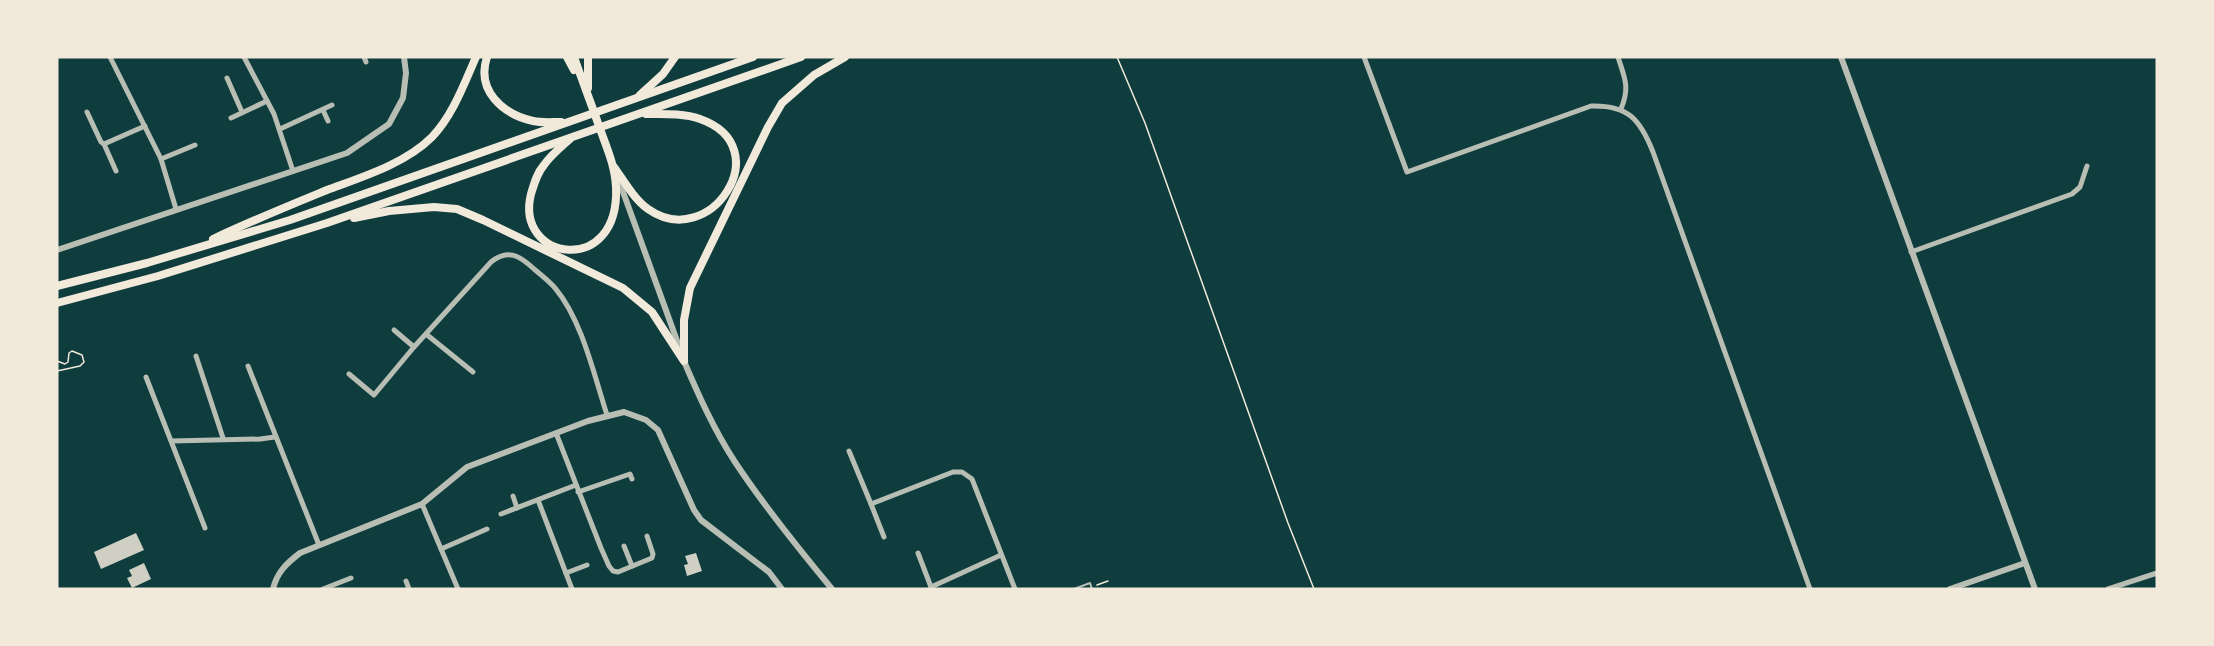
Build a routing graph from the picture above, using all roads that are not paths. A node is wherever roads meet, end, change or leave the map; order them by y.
1 (110, 57) edge
2 (244, 57) edge
3 (404, 57) edge
4 (476, 57) edge
5 (487, 57) edge
6 (567, 57) edge
7 (574, 57) edge
8 (588, 57) edge
9 (675, 57) edge
10 (753, 57) edge
11 (801, 57) edge
12 (845, 57) edge
13 (1364, 57) edge
14 (1617, 57) edge
15 (1842, 57) edge
16 (227, 78) dead end
17 (588, 94) junction
18 (632, 100) junction
19 (267, 101) junction
20 (332, 105) dead end
21 (1621, 109) junction
22 (323, 110) junction
23 (87, 112) dead end
24 (242, 112) junction
25 (635, 115) junction
26 (231, 118) dead end
27 (328, 121) dead end
28 (568, 122) junction
29 (145, 126) junction
30 (280, 129) junction
31 (572, 136) junction
32 (104, 144) junction
33 (195, 145) dead end
34 (161, 159) junction
35 (614, 166) junction
36 (2087, 166) dead end
37 (116, 171) dead end
38 (293, 171) junction
39 (176, 209) junction
40 (327, 223) junction
41 (57, 249) edge
42 (189, 250) junction
43 (1911, 252) junction
44 (57, 286) edge
45 (57, 303) edge
46 (394, 330) dead end
47 (426, 334) junction
48 (414, 347) junction
49 (196, 356) dead end
50 (684, 361) junction
51 (248, 366) dead end
52 (473, 372) dead end
53 (348, 374) dead end
54 (146, 377) dead end
55 (607, 415) junction
56 (556, 433) junction
57 (274, 437) junction
58 (223, 438) junction
59 (171, 441) junction
60 (849, 451) dead end
61 (632, 479) dead end
62 (577, 489) junction
63 (513, 496) dead end
64 (538, 501) junction
65 (422, 504) junction
66 (871, 504) junction
67 (517, 508) junction
68 (501, 514) dead end
69 (205, 528) dead end
70 (488, 529) dead end
71 (647, 536) dead end
72 (884, 537) dead end
73 (319, 545) junction
74 (624, 546) dead end
75 (441, 549) junction
76 (918, 553) dead end
77 (1001, 555) junction
78 (2025, 563) junction
79 (587, 565) dead end
80 (632, 567) junction
81 (566, 573) junction
82 (2157, 573) edge
83 (351, 578) dead end
84 (406, 581) dead end
85 (932, 588) edge
86 (1092, 588) edge
87 (273, 589) edge
88 (323, 589) edge
89 (409, 589) edge
90 (458, 589) edge
91 (572, 589) edge
92 (782, 589) edge
93 (832, 589) edge
94 (1015, 589) edge
95 (1074, 589) edge
96 (1810, 589) edge
97 (1950, 589) edge
98 (2035, 589) edge
99 (2108, 589) edge

1 - 29 street
2 - 19 street
3 - 38 street
4 - 42 main road
5 - 28 main road
6 - 17 main road
7 - 17 main road
8 - 17 main road
9 - 18 main road
10 - 18 main road
11 - 25 main road
12 - 50 main road
13 - 21 street
14 - 21 street
15 - 43 street
16 - 24 street
17 - 35 main road
18 - 28 main road
19 - 24 street
19 - 30 street
20 - 22 street
21 - 96 street
22 - 27 street
22 - 30 street
23 - 32 street
24 - 26 street
25 - 31 main road
25 - 35 main road
28 - 42 main road
29 - 32 street
29 - 34 street
30 - 38 street
31 - 35 main road
31 - 40 main road
32 - 37 street
33 - 34 street
34 - 39 street
35 - 50 street
36 - 43 street
38 - 39 street
39 - 41 street
40 - 45 main road
40 - 50 main road
42 - 44 main road
43 - 78 street
46 - 48 street
47 - 48 street
47 - 52 street
47 - 55 street
48 - 53 street
49 - 58 street
50 - 93 street
51 - 57 street
54 - 59 street
55 - 56 street
55 - 92 street
56 - 62 street
56 - 65 street
57 - 58 street
57 - 73 street
58 - 59 street
59 - 69 street
60 - 66 street
61 - 62 street
62 - 64 street
62 - 80 street
63 - 67 street
64 - 67 street
64 - 81 street
65 - 73 street
65 - 75 street
66 - 72 street
66 - 77 street
67 - 68 street
70 - 75 street
71 - 80 street
73 - 87 street
74 - 80 street
75 - 90 street
76 - 85 street
77 - 85 street
77 - 94 street
78 - 97 street
78 - 98 street
79 - 81 street
81 - 91 street
82 - 99 street
83 - 88 street
84 - 89 street
86 - 95 lane

